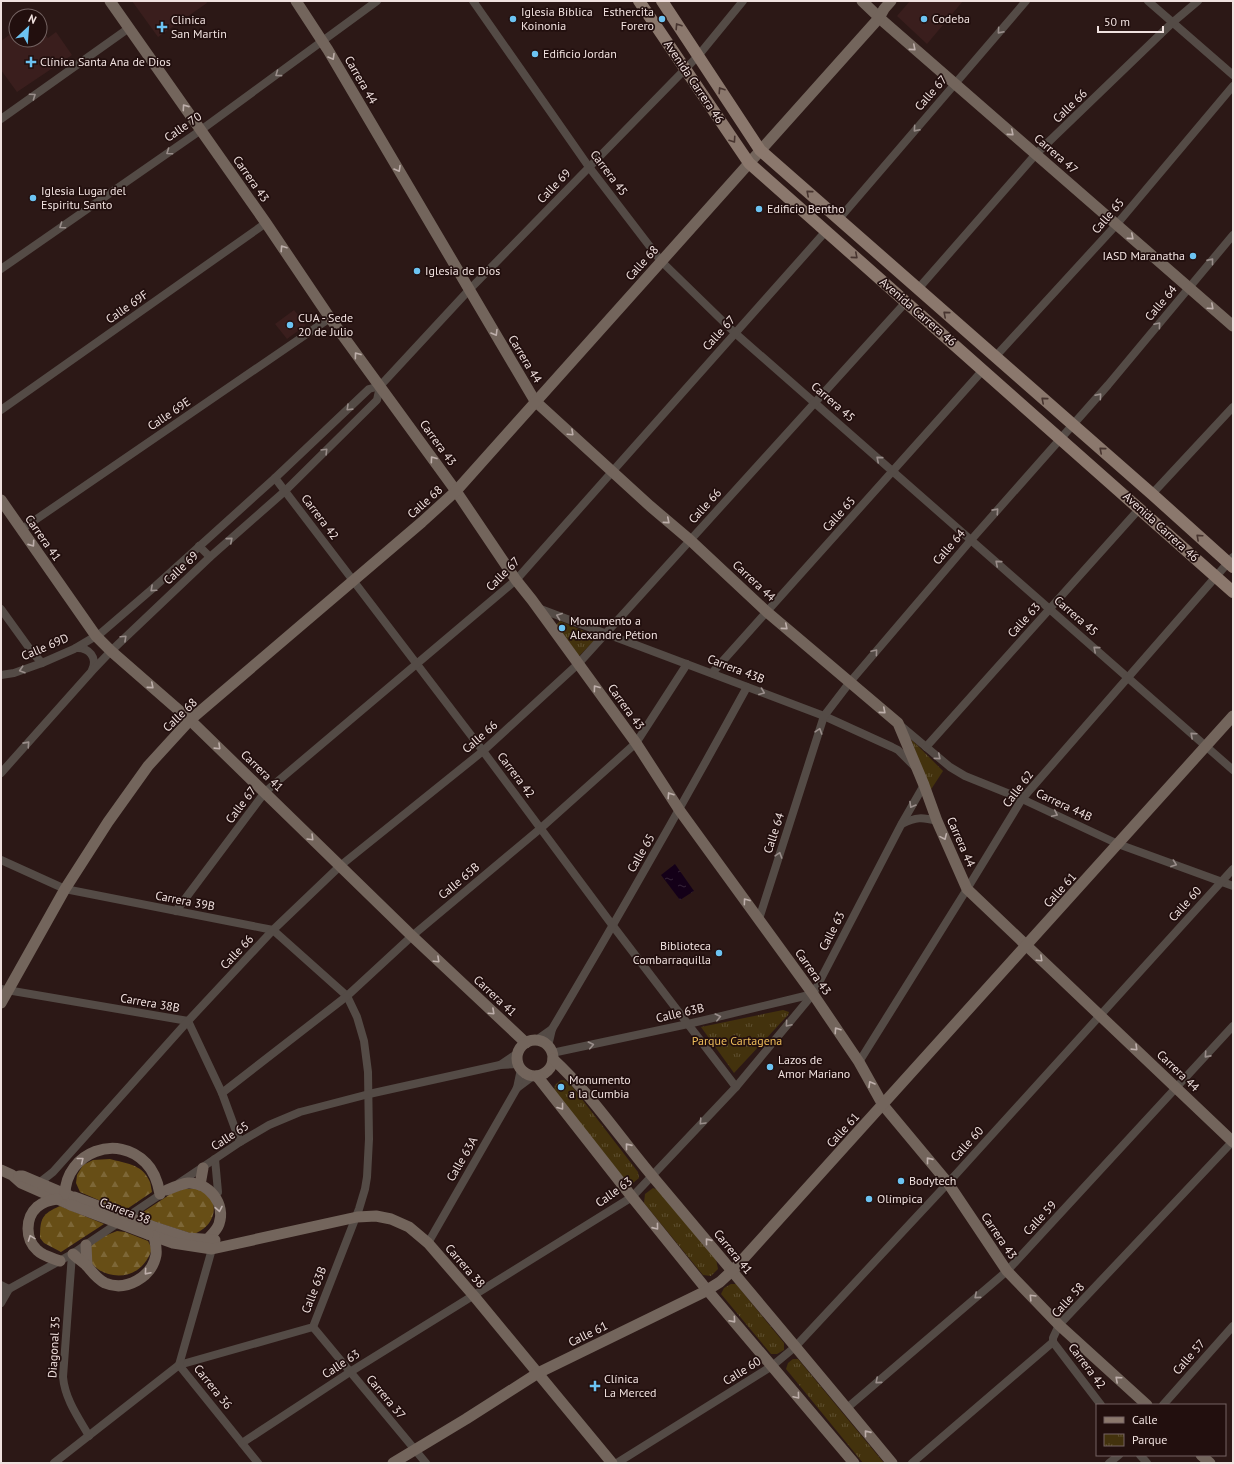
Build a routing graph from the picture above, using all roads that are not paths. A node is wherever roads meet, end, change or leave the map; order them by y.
1 (110, 1) edge
2 (296, 1) edge
3 (377, 1) edge
4 (473, 1) edge
5 (639, 1) edge
6 (662, 1) edge
7 (743, 1) edge
8 (862, 1) edge
9 (891, 1) edge
10 (1026, 1) edge
11 (1148, 1) edge
12 (1198, 1) edge
13 (879, 18) junction
14 (1172, 23) junction
15 (129, 28) junction
16 (323, 41) junction
17 (698, 56) junction
18 (685, 69) junction
19 (1233, 75) edge
20 (955, 84) junction
21 (1233, 86) edge
22 (1, 119) edge
23 (201, 130) junction
24 (760, 150) junction
25 (1036, 154) junction
26 (749, 163) junction
27 (590, 167) junction
28 (839, 219) junction
29 (266, 223) junction
30 (1117, 224) junction
31 (826, 230) junction
32 (1233, 235) edge
33 (661, 261) junction
34 (1, 269) edge
35 (1190, 288) junction
36 (918, 289) junction
37 (469, 290) junction
38 (906, 302) junction
39 (330, 318) junction
40 (1233, 326) edge
41 (735, 333) junction
42 (995, 356) junction
43 (983, 370) junction
44 (380, 386) junction
45 (535, 401) junction
46 (815, 403) junction
47 (1233, 407) edge
48 (1, 410) edge
49 (1073, 425) junction
50 (1061, 439) junction
51 (893, 471) junction
52 (612, 472) junction
53 (275, 478) junction
54 (285, 491) junction
55 (456, 491) junction
56 (1152, 494) junction
57 (1, 500) edge
58 (1140, 508) junction
59 (22, 529) junction
60 (690, 540) junction
61 (971, 540) junction
62 (199, 546) junction
63 (210, 557) junction
64 (1231, 562) edge
65 (1215, 576) junction
66 (516, 580) junction
67 (354, 581) junction
68 (1233, 592) edge
69 (538, 608) junction
70 (1, 609) edge
71 (1050, 609) junction
72 (767, 612) junction
73 (606, 634) junction
74 (96, 636) junction
75 (74, 648) junction
76 (111, 651) junction
77 (42, 664) junction
78 (416, 664) junction
79 (578, 664) junction
80 (687, 664) junction
81 (92, 671) junction
82 (712, 673) junction
83 (1, 675) edge
84 (1128, 676) junction
85 (850, 682) junction
86 (747, 687) junction
87 (824, 716) junction
88 (1233, 716) edge
89 (190, 720) junction
90 (898, 723) junction
91 (636, 743) junction
92 (1206, 746) junction
93 (926, 747) junction
94 (483, 751) junction
95 (917, 768) junction
96 (1233, 770) edge
97 (1, 773) edge
98 (924, 785) junction
99 (265, 792) junction
100 (1022, 799) junction
101 (680, 811) junction
102 (937, 821) junction
103 (901, 825) junction
104 (541, 828) junction
105 (1118, 844) junction
106 (1, 860) edge
107 (340, 866) junction
108 (1233, 869) edge
109 (1222, 881) junction
110 (1233, 886) edge
111 (65, 889) junction
112 (967, 889) junction
113 (176, 911) junction
114 (759, 919) junction
115 (613, 926) junction
116 (273, 930) junction
117 (412, 936) junction
118 (1027, 946) junction
119 (4, 989) edge
120 (813, 994) junction
121 (347, 996) junction
122 (1, 1003) edge
123 (1101, 1016) junction
124 (188, 1021) junction
125 (688, 1024) junction
126 (1233, 1026) edge
127 (552, 1029) junction
128 (530, 1042) junction
129 (518, 1053) junction
130 (551, 1053) junction
131 (858, 1062) junction
132 (500, 1065) junction
133 (520, 1067) junction
134 (535, 1076) junction
135 (736, 1087) junction
136 (517, 1088) junction
137 (1177, 1088) junction
138 (222, 1093) junction
139 (369, 1094) junction
140 (883, 1105) junction
141 (1233, 1141) edge
142 (240, 1142) junction
143 (215, 1159) junction
144 (203, 1168) junction
145 (1, 1170) edge
146 (12, 1176) junction
147 (652, 1176) junction
148 (948, 1183) junction
149 (43, 1185) junction
150 (200, 1185) junction
151 (163, 1192) junction
152 (218, 1192) dead end
153 (632, 1197) junction
154 (67, 1199) junction
155 (356, 1217) junction
156 (151, 1232) junction
157 (428, 1243) junction
158 (210, 1244) junction
159 (86, 1245) junction
160 (73, 1254) junction
161 (60, 1261) junction
162 (87, 1266) junction
163 (732, 1271) junction
164 (1007, 1271) junction
165 (1, 1285) edge
166 (5, 1290) edge
167 (707, 1291) junction
168 (474, 1296) junction
169 (1, 1303) edge
170 (1059, 1325) junction
171 (1233, 1326) edge
172 (313, 1327) junction
173 (1054, 1342) junction
174 (795, 1347) junction
175 (179, 1365) junction
176 (772, 1366) junction
177 (350, 1372) junction
178 (538, 1373) junction
179 (1100, 1404) edge
180 (1146, 1404) edge
181 (1164, 1404) edge
182 (847, 1408) junction
183 (88, 1436) junction
184 (242, 1443) junction
185 (414, 1449) junction
186 (1118, 1456) edge
187 (1202, 1456) edge
188 (54, 1463) edge
189 (258, 1463) edge
190 (393, 1463) edge
191 (426, 1463) edge
192 (612, 1463) edge
193 (617, 1463) edge
194 (854, 1463) edge
195 (892, 1463) edge
196 (912, 1463) edge
197 (1109, 1463) edge
198 (1210, 1463) edge

1 - 15 street, Carrera 43
2 - 16 street, Carrera 44
3 - 16 street, Calle 70
4 - 27 street, Carrera 45
5 - 18 main road, Avenida Carrera 46
17 -> 6 main road, Avenida Carrera 46
7 - 17 street, Calle 69
8 - 13 street, Carrera 47
9 - 13 street, Calle 68
10 -> 20 street, Calle 67
11 - 14 street
12 - 14 street, Calle 66
13 -> 20 street, Carrera 47
13 - 24 street, Calle 68
14 - 19 street
14 - 25 street, Calle 66
22 -> 15 street
23 -> 15 street, Carrera 43
16 -> 23 street, Calle 70
16 -> 37 street, Carrera 44
17 - 18 street, Calle 69
24 -> 17 main road, Avenida Carrera 46
18 -> 26 main road, Avenida Carrera 46
18 - 27 street, Calle 69
20 -> 25 street, Carrera 47
20 -> 28 street, Calle 67
21 - 30 street, Calle 65
23 - 29 street, Carrera 43
23 -> 34 street, Calle 70
24 - 26 street, Calle 68
28 -> 24 main road, Avenida Carrera 46
25 - 30 street, Carrera 47
25 - 36 street, Calle 66
26 - 31 main road, Avenida Carrera 46
26 - 33 street, Calle 68
27 - 33 street, Carrera 45
27 - 37 street, Calle 69
28 - 36 main road, Avenida Carrera 46
39 -> 29 street, Carrera 43
29 - 48 street, Calle 69F
30 -> 35 street, Carrera 47
30 - 42 street, Calle 65
31 -> 38 main road, Avenida Carrera 46
31 - 41 street, Calle 67
35 -> 32 street, Calle 64
33 - 41 street, Carrera 45
33 - 45 street, Calle 68
35 -> 40 street, Carrera 47
49 -> 35 street, Calle 64
42 -> 36 main road, Avenida Carrera 46
37 - 44 street, Calle 69
37 -> 45 street, Carrera 44
38 - 43 main road, Avenida Carrera 46
38 - 46 street, Calle 66
44 -> 39 street, Carrera 43
39 - 59 street, Calle 69E
41 - 46 street, Carrera 45
41 - 52 street, Calle 67
49 -> 42 main road, Avenida Carrera 46
43 - 50 main road, Avenida Carrera 46
43 - 51 street, Calle 65
44 -> 53 street, Calle 69
54 -> 44 street, Calle 69
55 -> 44 street, Carrera 43
45 -> 52 street, Carrera 44
45 - 55 street, Calle 68
51 -> 46 street, Carrera 45
46 - 60 street, Calle 66
47 - 56 street
49 - 50 street, Calle 64
56 -> 49 main road, Avenida Carrera 46
50 - 58 main road, Avenida Carrera 46
61 -> 50 street, Calle 64
51 - 61 street, Carrera 45
51 - 72 street, Calle 65
52 -> 60 street, Carrera 44
52 - 66 street, Calle 67
53 - 54 street, Carrera 42
53 - 62 street, Calle 69
63 -> 54 street, Calle 69
54 - 67 street, Carrera 42
55 - 66 street, Carrera 43
55 - 67 street, Calle 68
64 -> 56 main road, Avenida Carrera 46
57 - 59 street, Carrera 41
58 - 65 main road, Avenida Carrera 46
58 - 71 street, Calle 63
59 -> 74 street, Carrera 41
60 - 72 street, Carrera 44
60 - 73 street, Calle 66
71 -> 61 street, Carrera 45
85 -> 61 street, Calle 64
62 - 63 street
62 -> 74 street, Calle 69
76 -> 63 street, Calle 69
64 - 65 street, Calle 62
65 - 68 main road, Avenida Carrera 46
65 - 84 street, Calle 62
66 - 69 street, Carrera 43
66 - 78 street, Calle 67
67 - 78 street, Carrera 42
67 - 89 street, Calle 68
73 -> 69 street, Carrera 43B
69 - 79 street, Carrera 43
70 - 77 street
84 -> 71 street, Carrera 45
71 - 93 street, Calle 63
72 - 82 street, Calle 65
72 -> 85 street, Carrera 44
73 - 79 street, Calle 66
73 - 80 street, Carrera 43B
74 - 75 street, Calle 69D
74 - 76 street, Carrera 41
75 - 77 street, Calle 69D
75 - 81 street
76 - 81 street, Calle 69
76 -> 89 street, Carrera 41
77 -> 83 street, Calle 69D
78 - 94 street, Carrera 42
78 - 99 street, Calle 67
91 -> 79 street, Carrera 43
79 - 94 street, Calle 66
80 - 82 street, Carrera 43B
80 - 91 street, Calle 65B
97 -> 81 street, Calle 69
82 - 86 street, Carrera 43B
92 -> 84 street, Carrera 45
84 - 100 street, Calle 62
85 - 87 street, Calle 64
85 -> 90 street, Carrera 44
86 -> 87 street, Carrera 43B
86 - 101 street, Calle 65
87 - 95 street, Carrera 43B
114 -> 87 street, Calle 64
88 - 92 street, Calle 61
89 -> 99 street, Carrera 41
89 - 111 street, Calle 68
90 - 93 street, Carrera 44B
90 - 95 street, Carrera 44
101 -> 91 street, Carrera 43
91 - 104 street, Calle 65B
92 - 96 street, Carrera 45
92 - 105 street, Calle 61
93 -> 100 street, Carrera 44B
94 - 104 street, Carrera 42
94 - 107 street, Calle 66
95 - 98 street, Carrera 44
98 - 102 street, Carrera 44
98 -> 103 street, Calle 63
99 -> 107 street, Carrera 41
99 - 113 street, Calle 67
100 -> 105 street, Carrera 44B
100 - 112 street, Calle 62
114 -> 101 street, Carrera 43
101 - 115 street, Calle 65
102 - 103 street
102 -> 112 street, Carrera 44
103 - 120 street, Calle 63
104 - 115 street, Carrera 42
104 - 117 street, Calle 65B
105 -> 109 street, Carrera 44B
105 - 118 street, Calle 61
106 - 111 street, Carrera 39B
107 - 116 street, Calle 66
107 - 117 street, Carrera 41
108 - 109 street, Calle 60
109 - 110 street, Carrera 44B
109 - 123 street, Calle 60
111 - 113 street, Carrera 39B
111 - 119 street, Calle 68
112 - 118 street, Carrera 44
112 - 131 street, Calle 62
113 - 116 street, Carrera 39B
114 - 120 street, Carrera 43
115 - 125 street, Carrera 42
115 - 127 street, Calle 65
116 - 121 street
116 - 124 street, Calle 66
117 - 121 street, Calle 65B
117 -> 128 street, Carrera 41
118 -> 123 street, Carrera 44
118 - 140 street, Calle 61
119 - 122 street, Calle 68
119 - 124 street, Carrera 38B
125 -> 120 street, Calle 63B
131 -> 120 street, Carrera 43
120 -> 135 street, Calle 63
121 - 138 street, Calle 65B
121 - 139 street, Calle 63B
123 -> 137 street, Carrera 44
123 - 148 street, Calle 60
124 - 138 street, Carrera 38B
124 - 149 street, Calle 66
130 -> 125 street, Calle 63B
125 - 135 street, Carrera 42
126 -> 137 street, Calle 59
127 - 128 street, Calle 65
127 - 130 street, Calle 65
128 - 129 street
128 - 130 street
129 - 132 street, Calle 65
129 - 133 street
130 - 134 street
147 -> 130 street, Carrera 41
140 -> 131 street, Carrera 43
132 - 133 street, Calle 65
132 - 139 street, Calle 65
133 - 134 street
133 - 136 street, Calle 63A
134 - 136 street, Calle 63A
134 -> 153 street
135 -> 147 street, Calle 63
136 - 157 street, Calle 63A
137 - 141 street, Carrera 44
137 - 164 street, Calle 59
138 - 142 street, Carrera 38B
139 - 142 street, Calle 65
139 - 155 street, Calle 63B
148 -> 140 street, Carrera 43
140 - 163 street, Calle 61
141 - 170 street, Calle 58
142 - 143 street, Calle 65
143 - 144 street, Calle 65
143 - 152 street
144 - 150 street
144 - 151 street, Calle 65
145 - 146 street, Carrera 38
146 - 149 street, Carrera 38
146 - 154 street, Carrera 38
147 - 153 street, Calle 63
163 -> 147 street, Carrera 41
148 - 164 street, Carrera 43
148 - 174 street, Calle 60
149 - 154 street, Carrera 38
150 - 151 street
150 -> 158 street
154 -> 151 street
151 - 159 street, Calle 65
153 -> 167 street
153 - 168 street, Calle 63
154 - 156 street, Carrera 38, bridge
161 -> 154 street
155 - 157 street, Carrera 38
155 - 158 street, Carrera 38
155 - 172 street, Calle 63B
156 - 158 street, Carrera 38
156 -> 162 street
157 - 168 street, Carrera 38
158 - 175 street, Carrera 36
159 - 160 street, Calle 65
159 - 162 street
160 - 161 street, Calle 65
160 - 162 street
160 - 183 street, Diagonal 35
161 - 166 street, Calle 65
163 - 167 street, Calle 61
163 - 174 street, Carrera 41
170 -> 164 street, Carrera 43
164 -> 182 street, Calle 59
165 - 166 street
166 - 169 street
167 -> 176 street
167 - 178 street, Calle 61
168 - 177 street, Calle 63
168 - 178 street, Carrera 38
170 - 173 street, Calle 58
180 -> 170 street, Carrera 43
171 - 181 street, Calle 57
172 - 175 street, Calle 63B
172 - 177 street, Carrera 37
173 - 179 street, Carrera 42
173 - 196 street
174 - 176 street, Calle 60
174 - 182 street, Carrera 41
175 - 183 street, Calle 63B
175 - 184 street, Carrera 36
176 - 193 street, Calle 60
176 -> 194 street
177 - 184 street, Calle 63
177 - 185 street, Carrera 37
178 - 185 street, Calle 61
178 - 192 street, Carrera 38
195 -> 182 street, Carrera 41
183 - 188 street, Calle 63B
184 - 189 street, Carrera 36
185 - 190 street, Calle 61
185 - 191 street, Carrera 37
186 - 197 street
187 - 198 street

